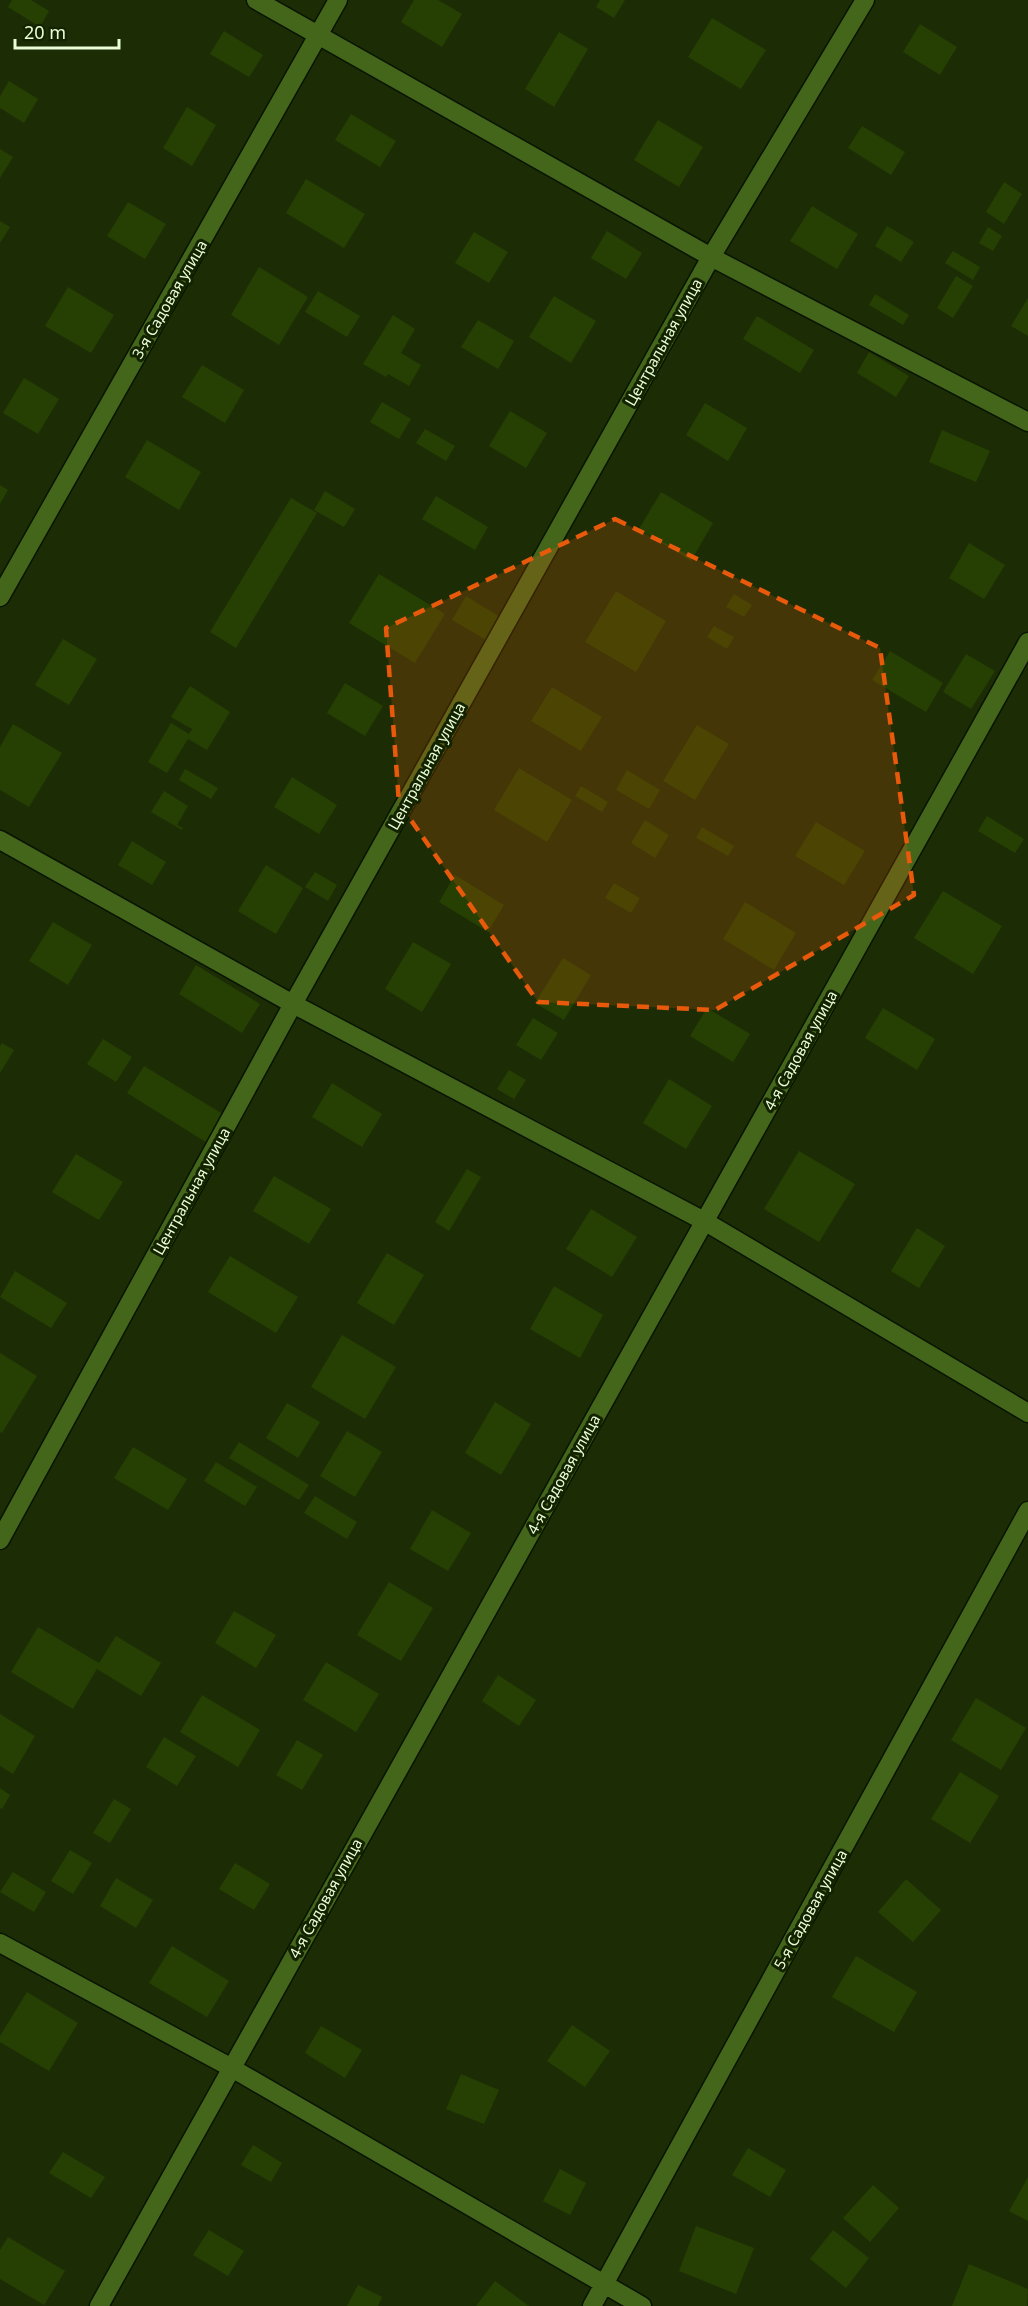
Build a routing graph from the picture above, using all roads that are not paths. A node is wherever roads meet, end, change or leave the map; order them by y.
1 (256, 0) edge
2 (338, 0) edge
3 (865, 0) edge
4 (319, 35) junction
5 (711, 257) junction
6 (1028, 422) edge
7 (0, 597) edge
8 (1028, 642) edge
9 (0, 840) edge
10 (293, 1004) junction
11 (704, 1221) junction
12 (1028, 1413) edge
13 (1028, 1511) edge
14 (0, 1540) edge
15 (0, 1943) edge
16 (230, 2067) junction
17 (604, 2285) junction
18 (99, 2306) edge
19 (592, 2306) edge
20 (642, 2306) edge

1 - 4 street
2 - 4 street, 3-я Садовая улица
3 - 5 street, Центральная улица
4 - 5 street
4 - 7 street, 3-я Садовая улица
5 - 6 street
5 - 10 street, Центральная улица
8 - 11 street, 4-я Садовая улица
9 - 10 street
10 - 11 street
10 - 14 street, Центральная улица
11 - 12 street
11 - 16 street, 4-я Садовая улица
13 - 17 street, 5-я Садовая улица
15 - 16 street
16 - 17 street
16 - 18 street, 4-я Садовая улица
17 - 19 street, 5-я Садовая улица
17 - 20 street

